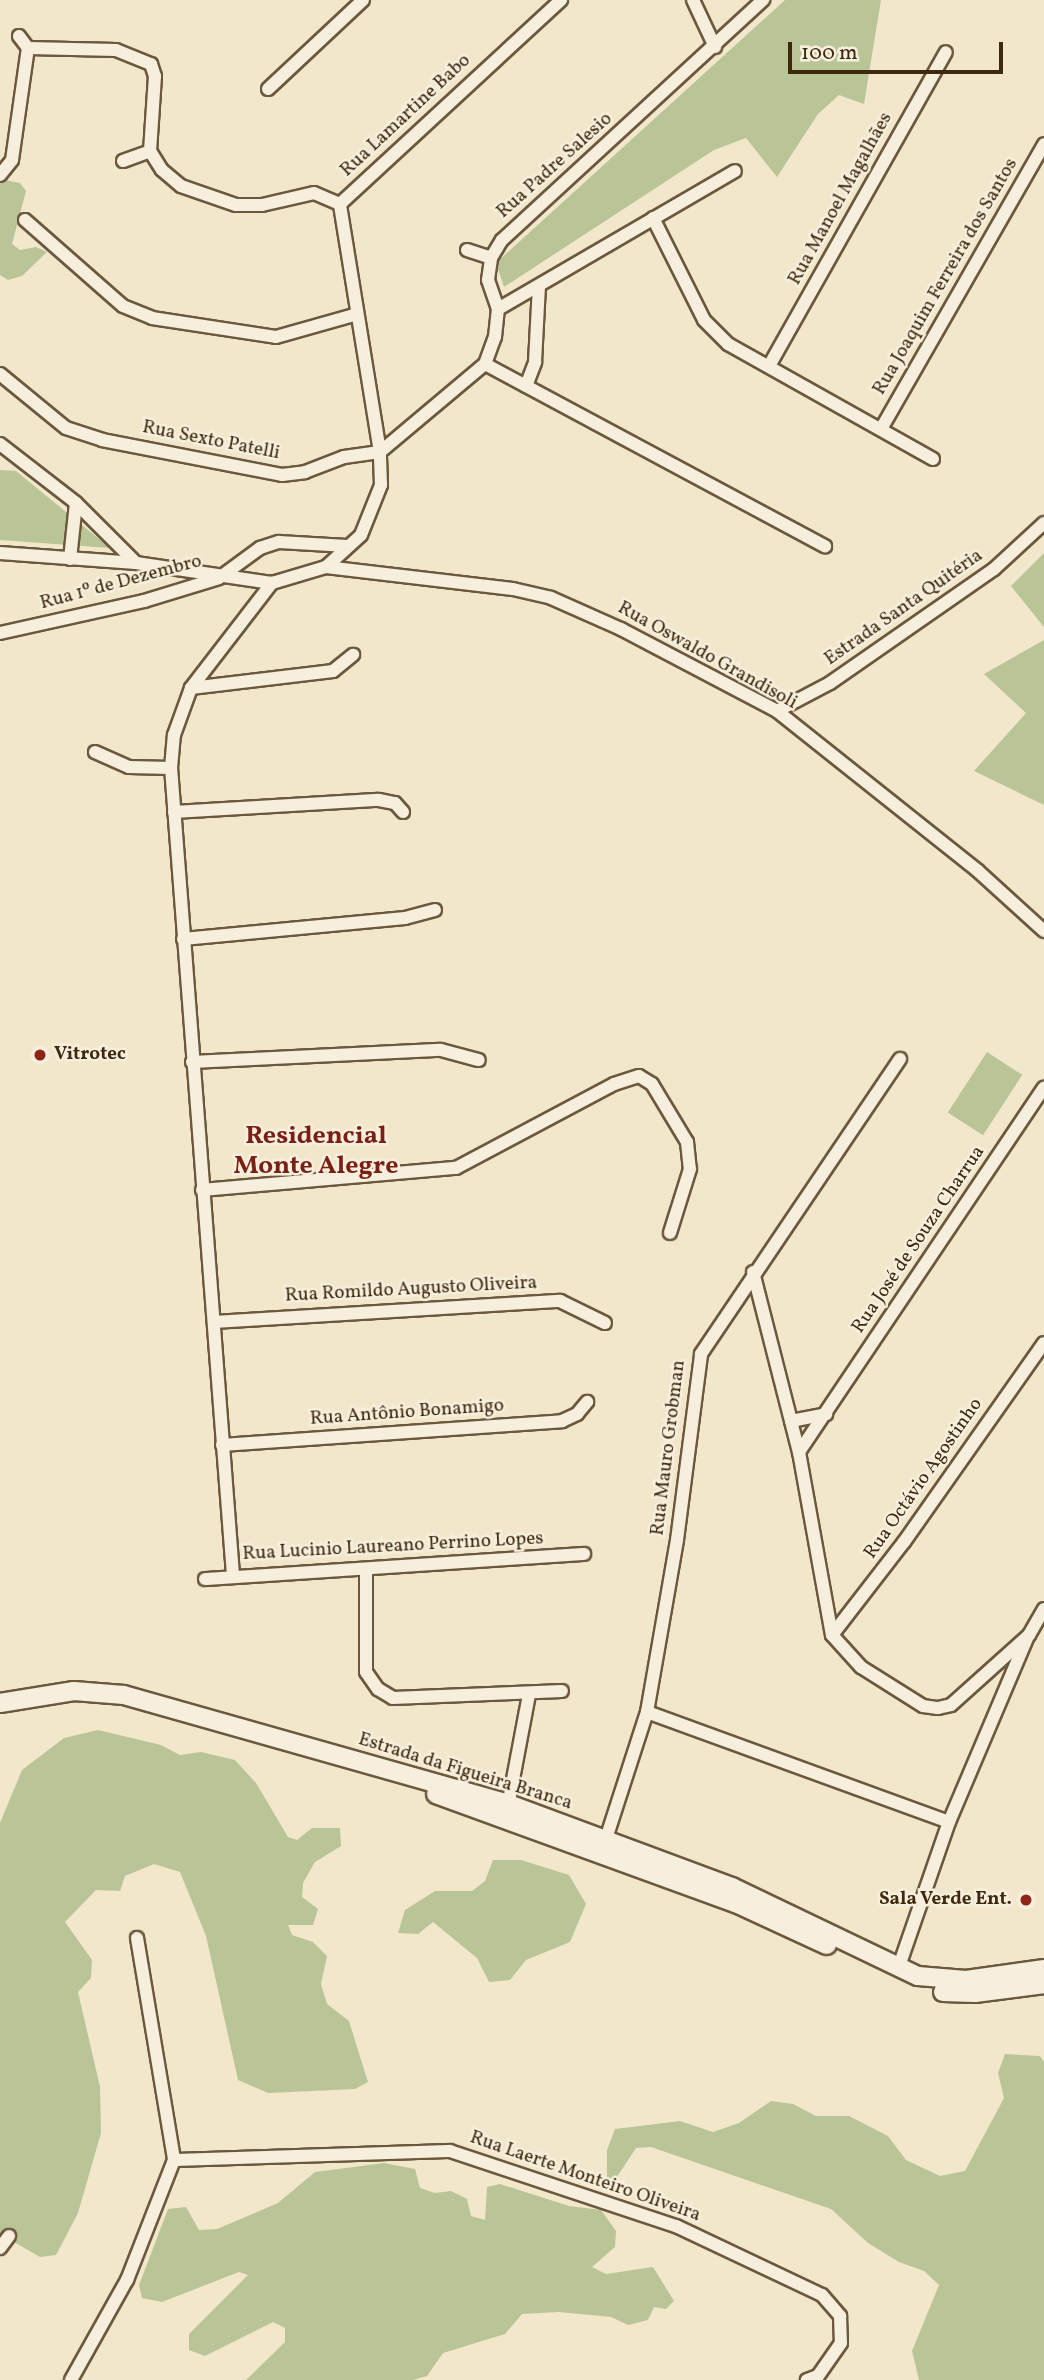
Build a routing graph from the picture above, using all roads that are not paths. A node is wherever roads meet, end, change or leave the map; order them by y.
1 (363, 0) edge
2 (561, 0) edge
3 (693, 0) edge
4 (763, 0) edge
5 (19, 36) dead end
6 (715, 47) junction
7 (28, 48) junction
8 (946, 52) dead end
9 (268, 89) dead end
10 (1044, 144) edge
11 (150, 151) junction
12 (124, 161) dead end
13 (735, 171) dead end
14 (0, 175) edge
15 (340, 204) junction
16 (653, 218) junction
17 (26, 220) dead end
18 (467, 250) dead end
19 (491, 258) junction
20 (539, 286) junction
21 (498, 309) junction
22 (354, 315) junction
23 (485, 364) junction
24 (769, 366) junction
25 (0, 374) edge
26 (526, 386) junction
27 (881, 429) junction
28 (0, 444) edge
29 (380, 452) junction
30 (6, 453) edge
31 (933, 459) dead end
32 (76, 503) junction
33 (1044, 523) edge
34 (347, 546) junction
35 (825, 546) dead end
36 (0, 554) edge
37 (70, 559) junction
38 (136, 563) junction
39 (326, 567) junction
40 (219, 578) junction
41 (272, 583) junction
42 (0, 634) edge
43 (353, 655) dead end
44 (191, 688) junction
45 (776, 712) junction
46 (95, 752) dead end
47 (171, 768) junction
48 (174, 812) junction
49 (403, 812) dead end
50 (435, 910) dead end
51 (1044, 931) edge
52 (183, 939) junction
53 (900, 1059) dead end
54 (479, 1060) dead end
55 (192, 1062) junction
56 (1044, 1087) edge
57 (202, 1190) junction
58 (670, 1233) dead end
59 (753, 1272) junction
60 (214, 1322) junction
61 (605, 1323) dead end
62 (1044, 1343) edge
63 (587, 1402) dead end
64 (826, 1414) junction
65 (791, 1421) junction
66 (222, 1445) junction
67 (799, 1452) junction
68 (584, 1555) dead end
69 (366, 1569) junction
70 (233, 1575) junction
71 (205, 1579) dead end
72 (1044, 1609) edge
73 (832, 1635) junction
74 (1029, 1635) junction
75 (562, 1691) dead end
76 (529, 1695) junction
77 (0, 1703) edge
78 (646, 1712) junction
79 (507, 1812) junction
80 (949, 1822) junction
81 (604, 1845) junction
82 (137, 1938) dead end
83 (898, 1969) junction
84 (1044, 1969) edge
85 (1044, 1984) edge
86 (174, 2160) junction
87 (9, 2236) dead end
88 (0, 2248) edge
89 (71, 2380) edge
90 (807, 2380) edge

1 - 9 street
2 - 15 street, Rua Lamartine Babo
3 - 6 street
4 - 6 street, Rua Padre Salesio
5 - 7 street
6 - 19 street, Rua Padre Salesio
7 - 11 street
7 - 14 street
8 - 24 street, Rua Manoel Magalhães
10 - 27 street, Rua Joaquim Ferreira dos Santos
11 - 12 street
11 - 15 street
13 - 16 street
15 - 22 street, Rua Lamartine Babo
16 - 20 street
16 - 24 street
17 - 22 street
18 - 19 street
19 - 21 street
20 - 21 street
20 - 26 street
21 - 23 street
22 - 29 street, Rua Lamartine Babo
23 - 26 street
23 - 29 street
24 - 27 street
25 - 29 street, Rua Sexto Patelli
26 - 35 street
27 - 31 street
28 - 30 street
29 - 34 street, Rua 1º de Dezembro
30 - 32 street
32 - 37 street
32 - 38 street
33 - 45 street, Estrada Santa Quitéria
34 - 39 street, Rua 1º de Dezembro
34 - 40 street
36 - 37 street
37 - 38 street
38 - 40 street
39 - 41 street, Rua 1º de Dezembro
39 - 45 street, Rua Oswaldo Grandisoli
40 - 41 street, Rua 1º de Dezembro
40 - 42 street, Rua 1º de Dezembro
41 - 44 street
43 - 44 street
44 - 47 street
45 - 51 street, Rua Oswaldo Grandisoli
46 - 47 street
47 - 48 street
48 - 49 street
48 - 52 street
50 - 52 street
52 - 55 street
53 - 59 street, Rua Mauro Grobman
54 - 55 street
55 - 57 street
56 - 64 street, Rua José de Souza Charrua
57 - 58 street
57 - 60 street
59 - 65 street
59 - 78 street, Rua Mauro Grobman
60 - 61 street, Rua Romildo Augusto Oliveira
60 - 66 street
62 - 73 street, Rua Octávio Agostinho
63 - 66 street, Rua Antônio Bonamigo
64 - 65 street
64 - 67 street, Rua José de Souza Charrua
65 - 67 street
66 - 70 street
67 - 73 street
68 - 69 street, Rua Lucinio Laureano Perrino Lopes
69 - 70 street, Rua Lucinio Laureano Perrino Lopes
69 - 76 street
70 - 71 street, Rua Lucinio Laureano Perrino Lopes
72 - 74 street
73 - 74 street
74 - 80 street
75 - 76 street
76 - 79 street
77 - 79 main road, Estrada da Figueira Branca
78 - 80 street
78 - 81 street, Rua Mauro Grobman
79 - 81 main road, Estrada da Figueira Branca
80 - 83 street
81 - 83 main road, Estrada da Figueira Branca
81 - 85 main road
82 - 86 street
83 - 84 main road, Estrada da Figueira Branca
86 - 89 street
86 - 90 street, Rua Laerte Monteiro Oliveira
87 - 88 street

